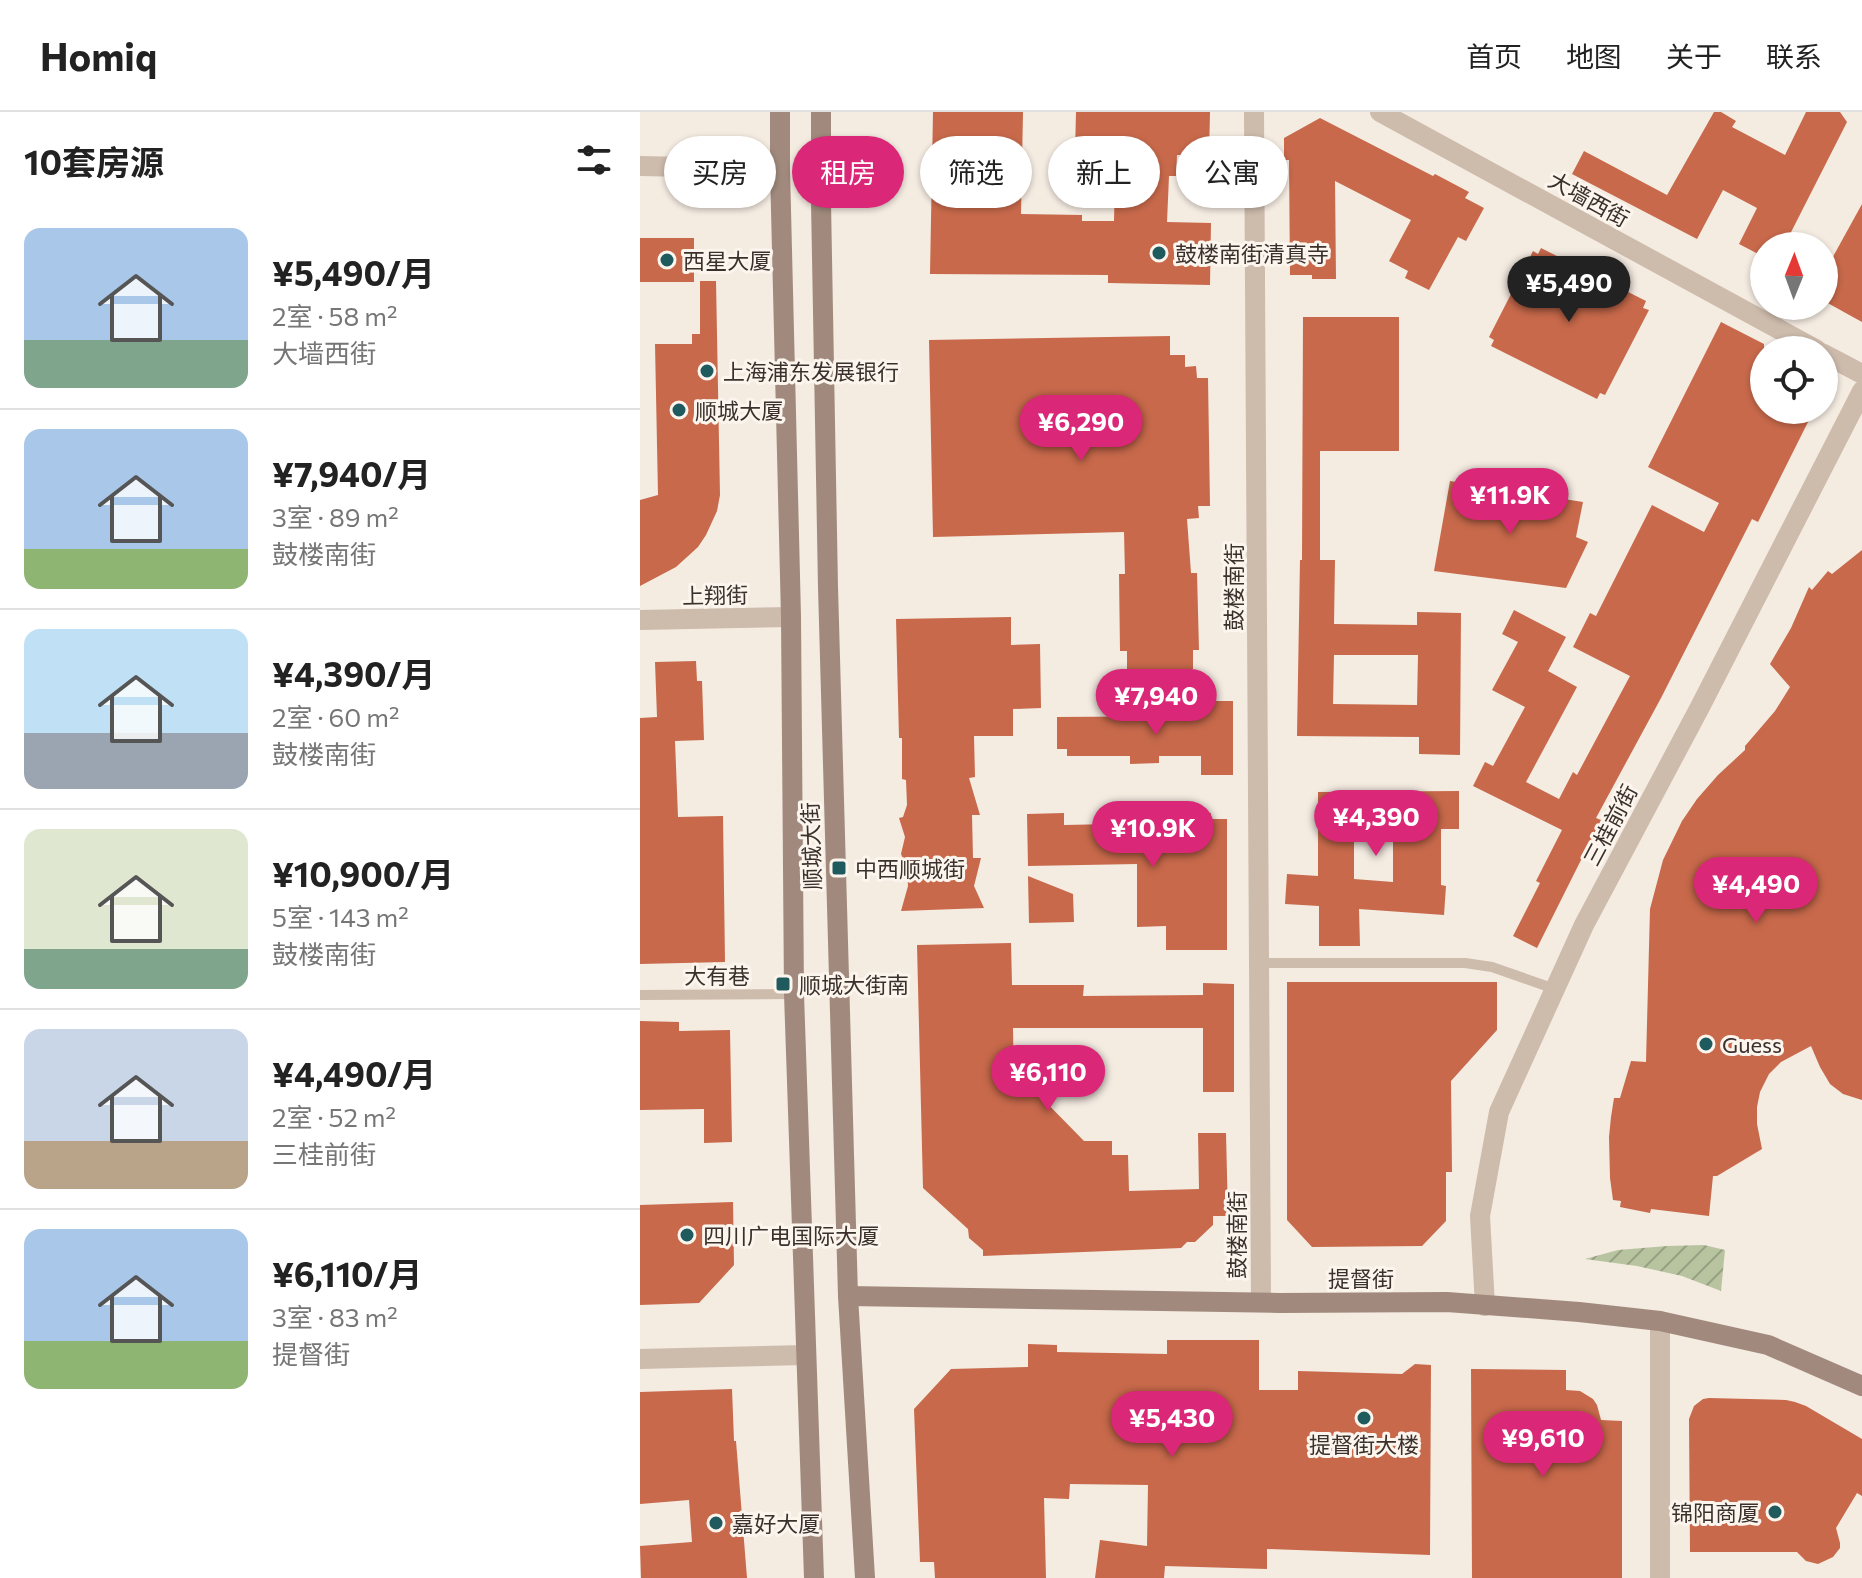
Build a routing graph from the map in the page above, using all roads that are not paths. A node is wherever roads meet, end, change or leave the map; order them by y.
1 (780, 112) edge
2 (821, 112) edge
3 (1254, 112) edge
4 (1380, 112) edge
5 (640, 166) edge
6 (780, 169) junction
7 (1791, 336) edge
8 (1838, 361) edge
9 (1862, 374) edge
10 (1862, 391) edge
11 (791, 617) junction
12 (640, 620) edge
13 (1259, 963) junction
14 (1555, 989) junction
15 (794, 994) junction
16 (640, 995) edge
17 (848, 1296) junction
18 (1261, 1301) junction
19 (1485, 1306) junction
20 (1660, 1321) junction
21 (805, 1355) junction
22 (640, 1359) edge
23 (1862, 1386) edge
24 (814, 1578) edge
25 (865, 1578) edge
26 (1660, 1578) edge

1 - 6 main road, 顺城大街
2 - 17 main road, 顺城大街
3 - 13 street, 鼓楼南街
4 - 7 street, 大墙西街
5 - 6 street
6 - 11 main road, 顺城大街
8 - 9 street
10 - 14 street, 三桂前街
11 - 12 street, 上翔街
11 - 15 main road, 顺城大街
13 - 14 lane
13 - 18 street, 鼓楼南街
14 - 19 street, 三桂前街
15 - 16 lane, 大有巷
15 - 21 main road, 顺城大街
17 - 18 main road, 提督街
17 - 25 main road, 顺城大街
18 - 19 main road, 提督街
19 - 20 main road, 提督街
20 - 23 main road, 提督街
20 - 26 street
21 - 22 street
21 - 24 main road, 顺城大街

